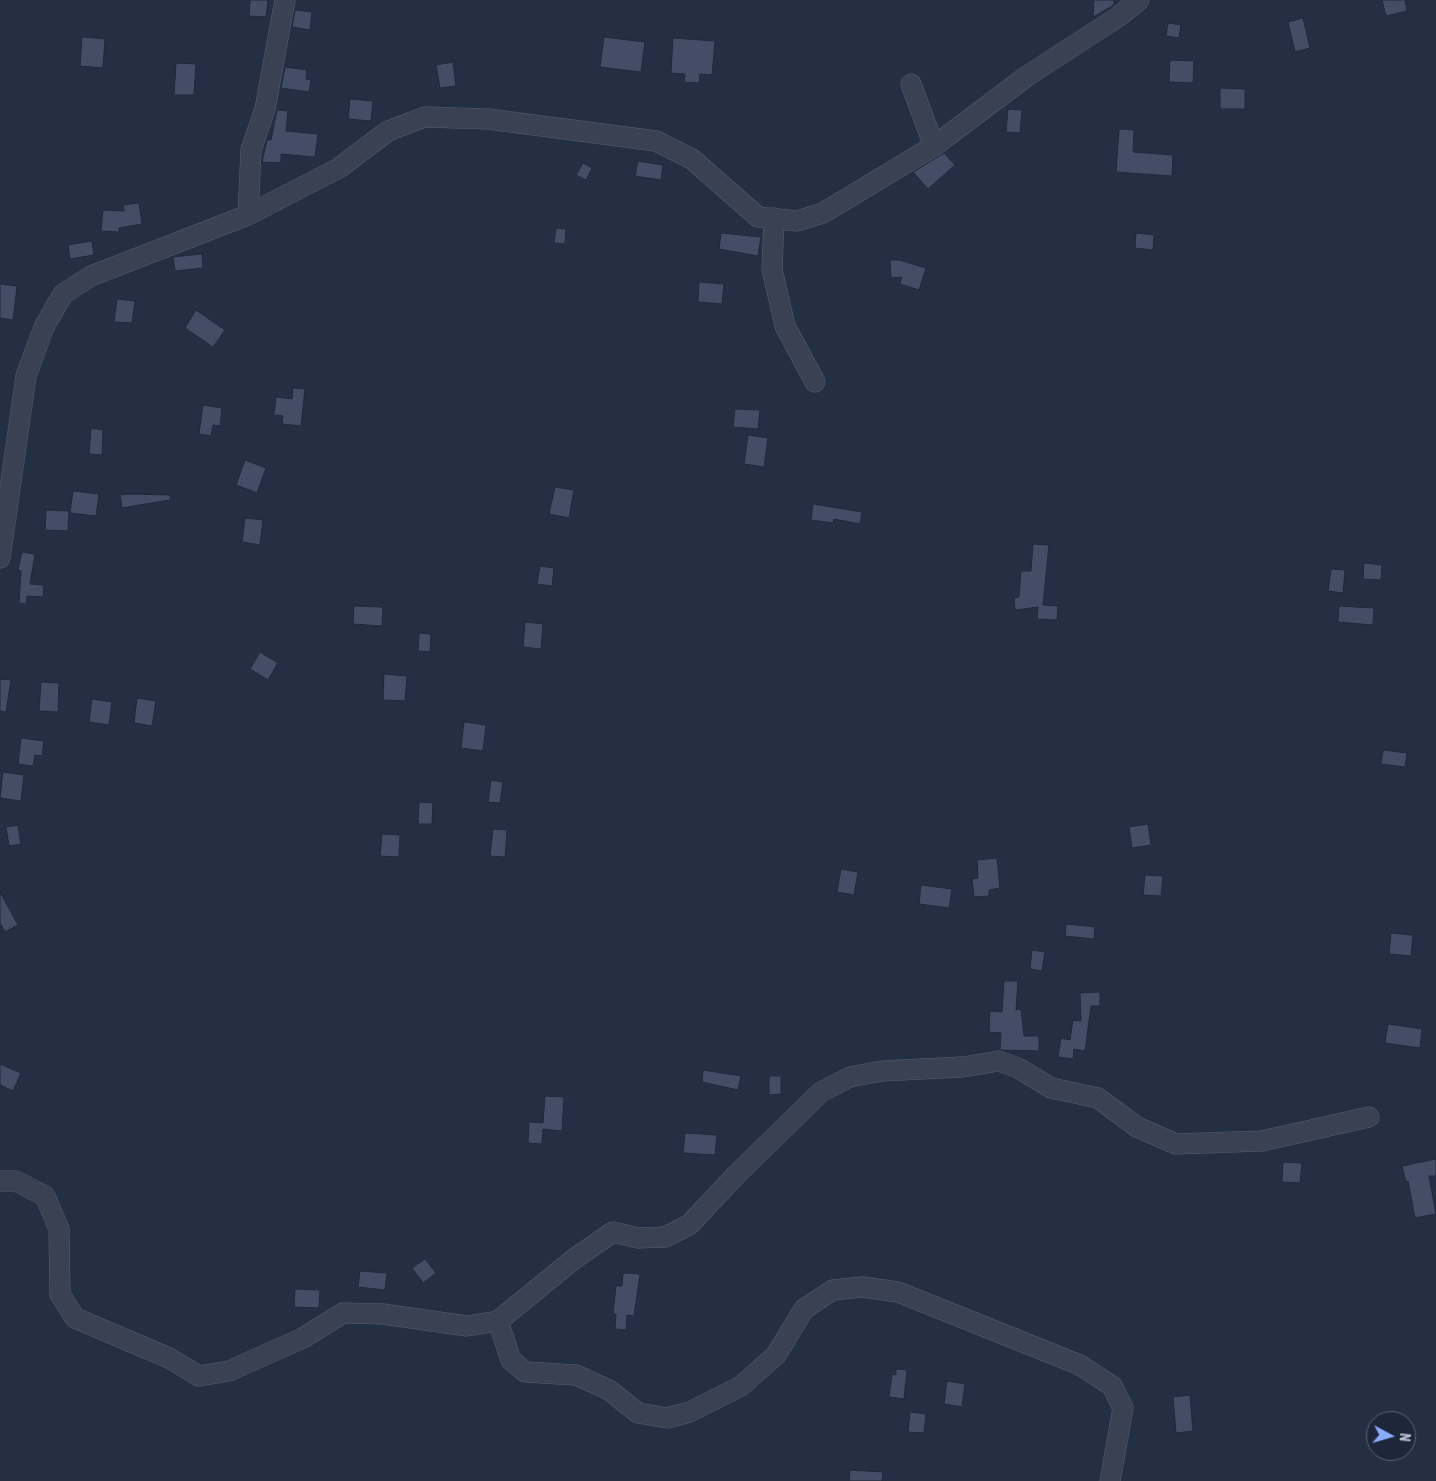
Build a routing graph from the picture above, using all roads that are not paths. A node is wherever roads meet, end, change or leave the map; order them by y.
1 (285, 0) edge
2 (1138, 0) edge
3 (911, 84) dead end
4 (934, 146) junction
5 (248, 215) junction
6 (774, 218) junction
7 (815, 382) dead end
8 (1, 545) edge
9 (1369, 1117) dead end
10 (0, 1181) edge
11 (498, 1321) junction
12 (1110, 1481) edge

1 - 5 street
2 - 4 street
3 - 4 street
4 - 6 street
5 - 6 street
5 - 8 street
6 - 7 street
9 - 11 street
10 - 11 street
11 - 12 street

